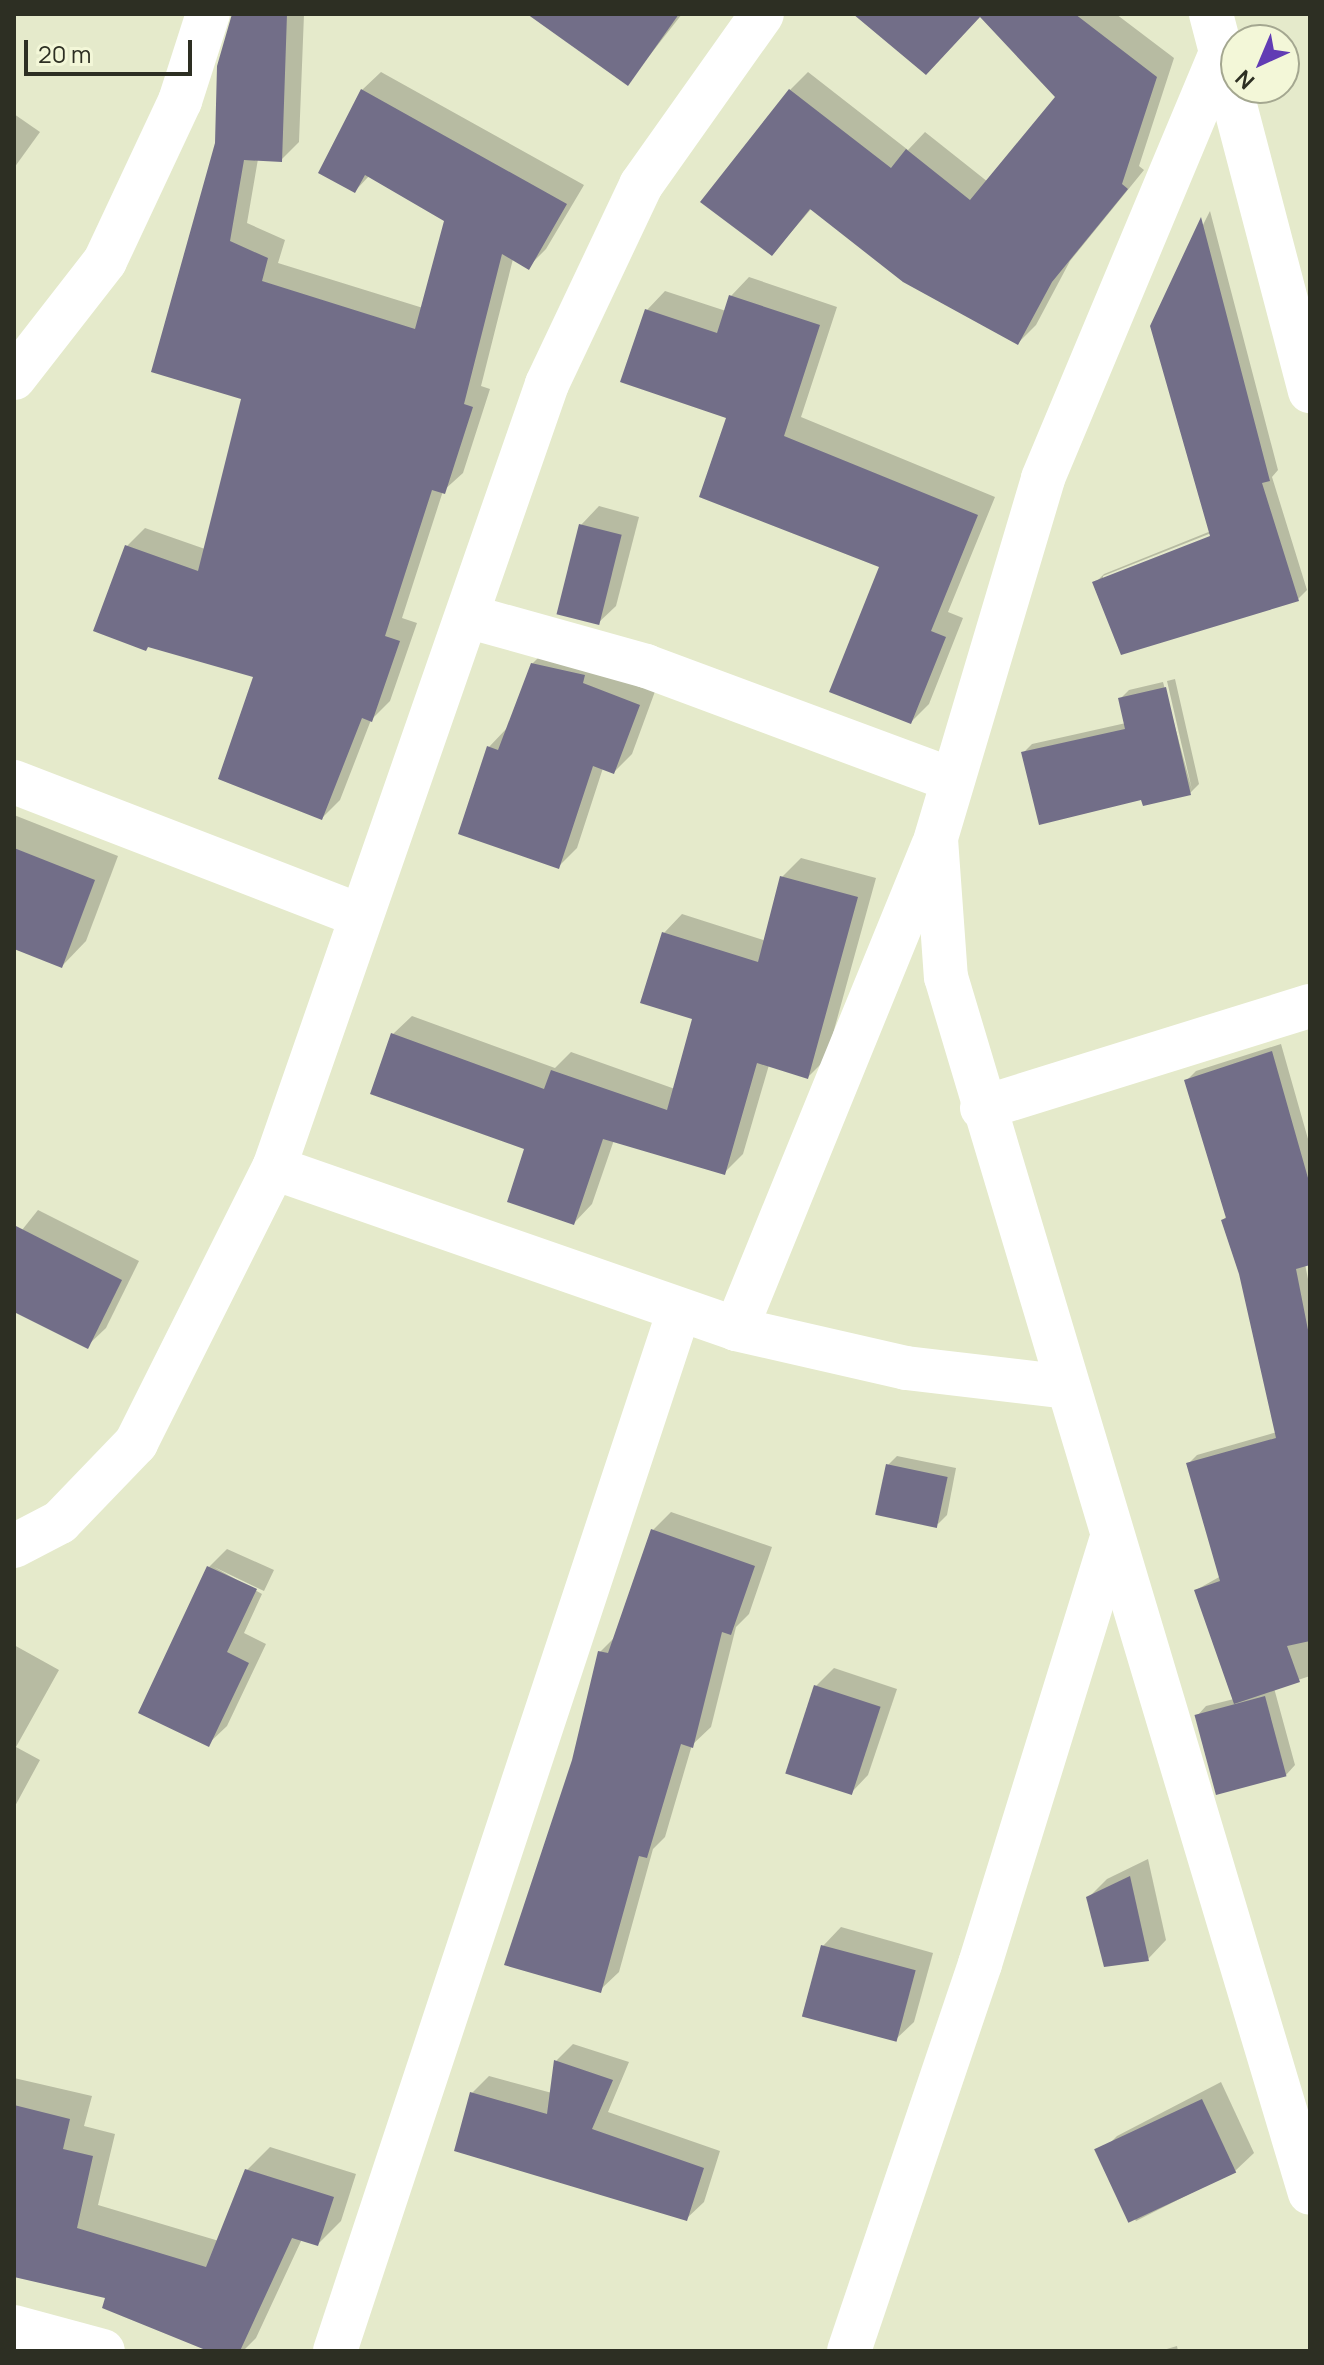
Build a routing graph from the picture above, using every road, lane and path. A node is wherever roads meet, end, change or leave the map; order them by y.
1 (208, 14) edge
2 (762, 14) edge
3 (1216, 34) edge
4 (14, 378) edge
5 (1310, 391) edge
6 (467, 616) junction
7 (950, 779) junction
8 (14, 782) edge
9 (936, 839) junction
10 (361, 916) junction
11 (1310, 1006) edge
12 (982, 1108) junction
13 (274, 1168) junction
14 (679, 1311) junction
15 (736, 1329) junction
16 (1068, 1387) junction
17 (1111, 1542) junction
18 (14, 1546) edge
19 (1310, 2193) edge
20 (14, 2327) edge
21 (103, 2351) edge
22 (335, 2351) edge
23 (849, 2351) edge

1 - 4 street
2 - 6 street
3 - 5 street
3 - 7 street
6 - 7 street
6 - 10 street
7 - 9 street
8 - 10 street
9 - 12 street
9 - 15 street
10 - 13 street
11 - 12 street
12 - 16 street
13 - 14 street
13 - 18 street
14 - 15 street
14 - 22 street
15 - 16 street
16 - 17 street
17 - 19 street
17 - 23 street
20 - 21 street

